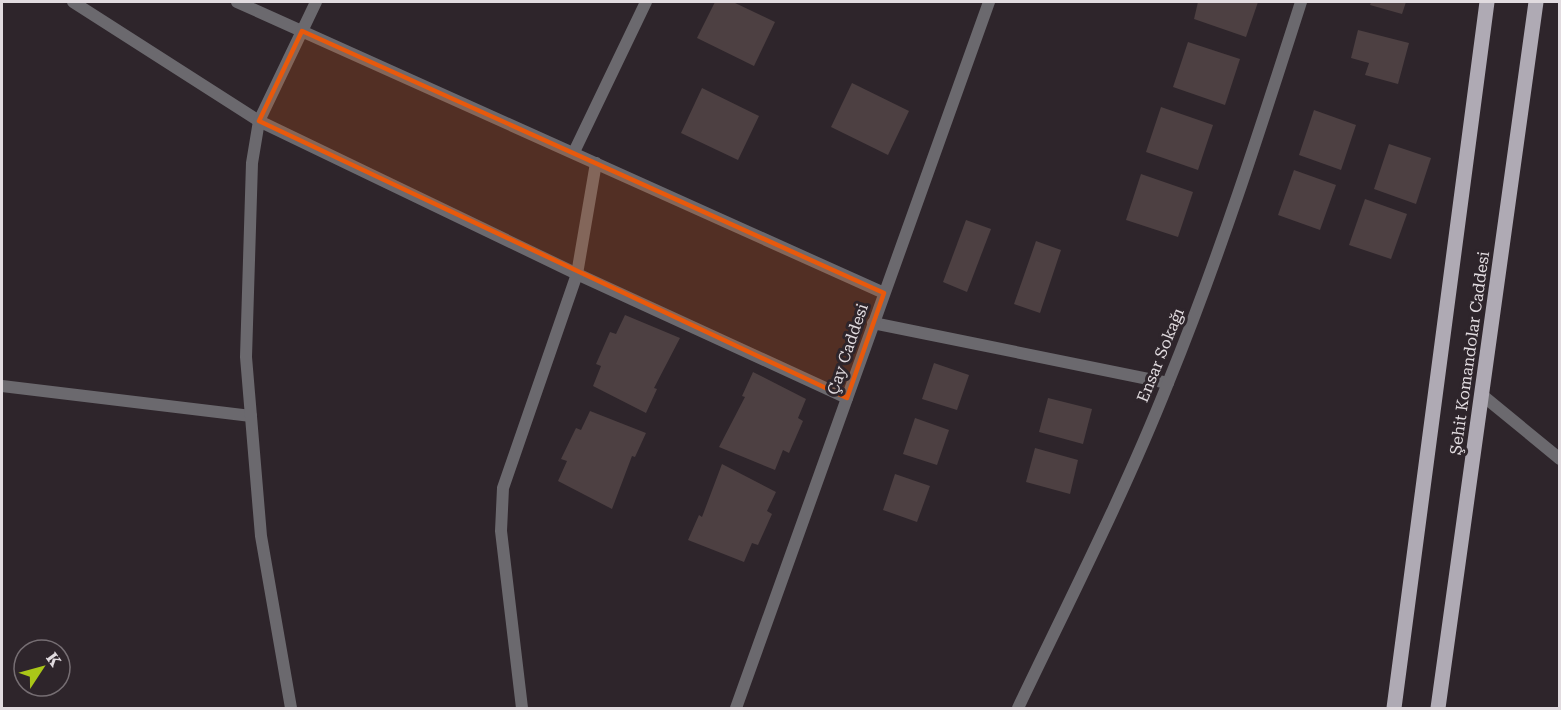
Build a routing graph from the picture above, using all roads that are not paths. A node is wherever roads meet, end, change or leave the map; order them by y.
1 (73, 2) edge
2 (237, 2) edge
3 (316, 2) edge
4 (646, 2) edge
5 (989, 2) edge
6 (1301, 2) edge
7 (1487, 2) edge
8 (1536, 2) edge
9 (302, 31) junction
10 (259, 121) junction
11 (574, 152) junction
12 (596, 164) junction
13 (577, 274) junction
14 (884, 293) junction
15 (873, 323) junction
16 (1168, 383) junction
17 (2, 386) edge
18 (1482, 395) junction
19 (847, 398) junction
20 (251, 416) junction
21 (1560, 459) edge
22 (291, 708) edge
23 (522, 708) edge
24 (736, 708) edge
25 (1018, 708) edge
26 (1394, 708) edge
27 (1438, 708) edge

1 - 10 street
2 - 9 street
3 - 9 street
4 - 11 street
5 - 14 street, Çay Caddesi
6 - 16 street, Ensar Sokağı
7 - 26 main road, Şehit Komandolar Caddesi
8 - 18 main road, Şehit Komandolar Caddesi
9 - 10 street
9 - 11 street
10 - 13 street
10 - 20 street
11 - 12 street
12 - 13 street
12 - 14 street
13 - 19 street
13 - 23 street
14 - 15 street, Çay Caddesi
15 - 16 street
15 - 19 street, Çay Caddesi
16 - 25 street, Ensar Sokağı
17 - 20 street
18 - 21 street
18 - 27 main road, Şehit Komandolar Caddesi
19 - 24 street, Çay Caddesi
20 - 22 street

